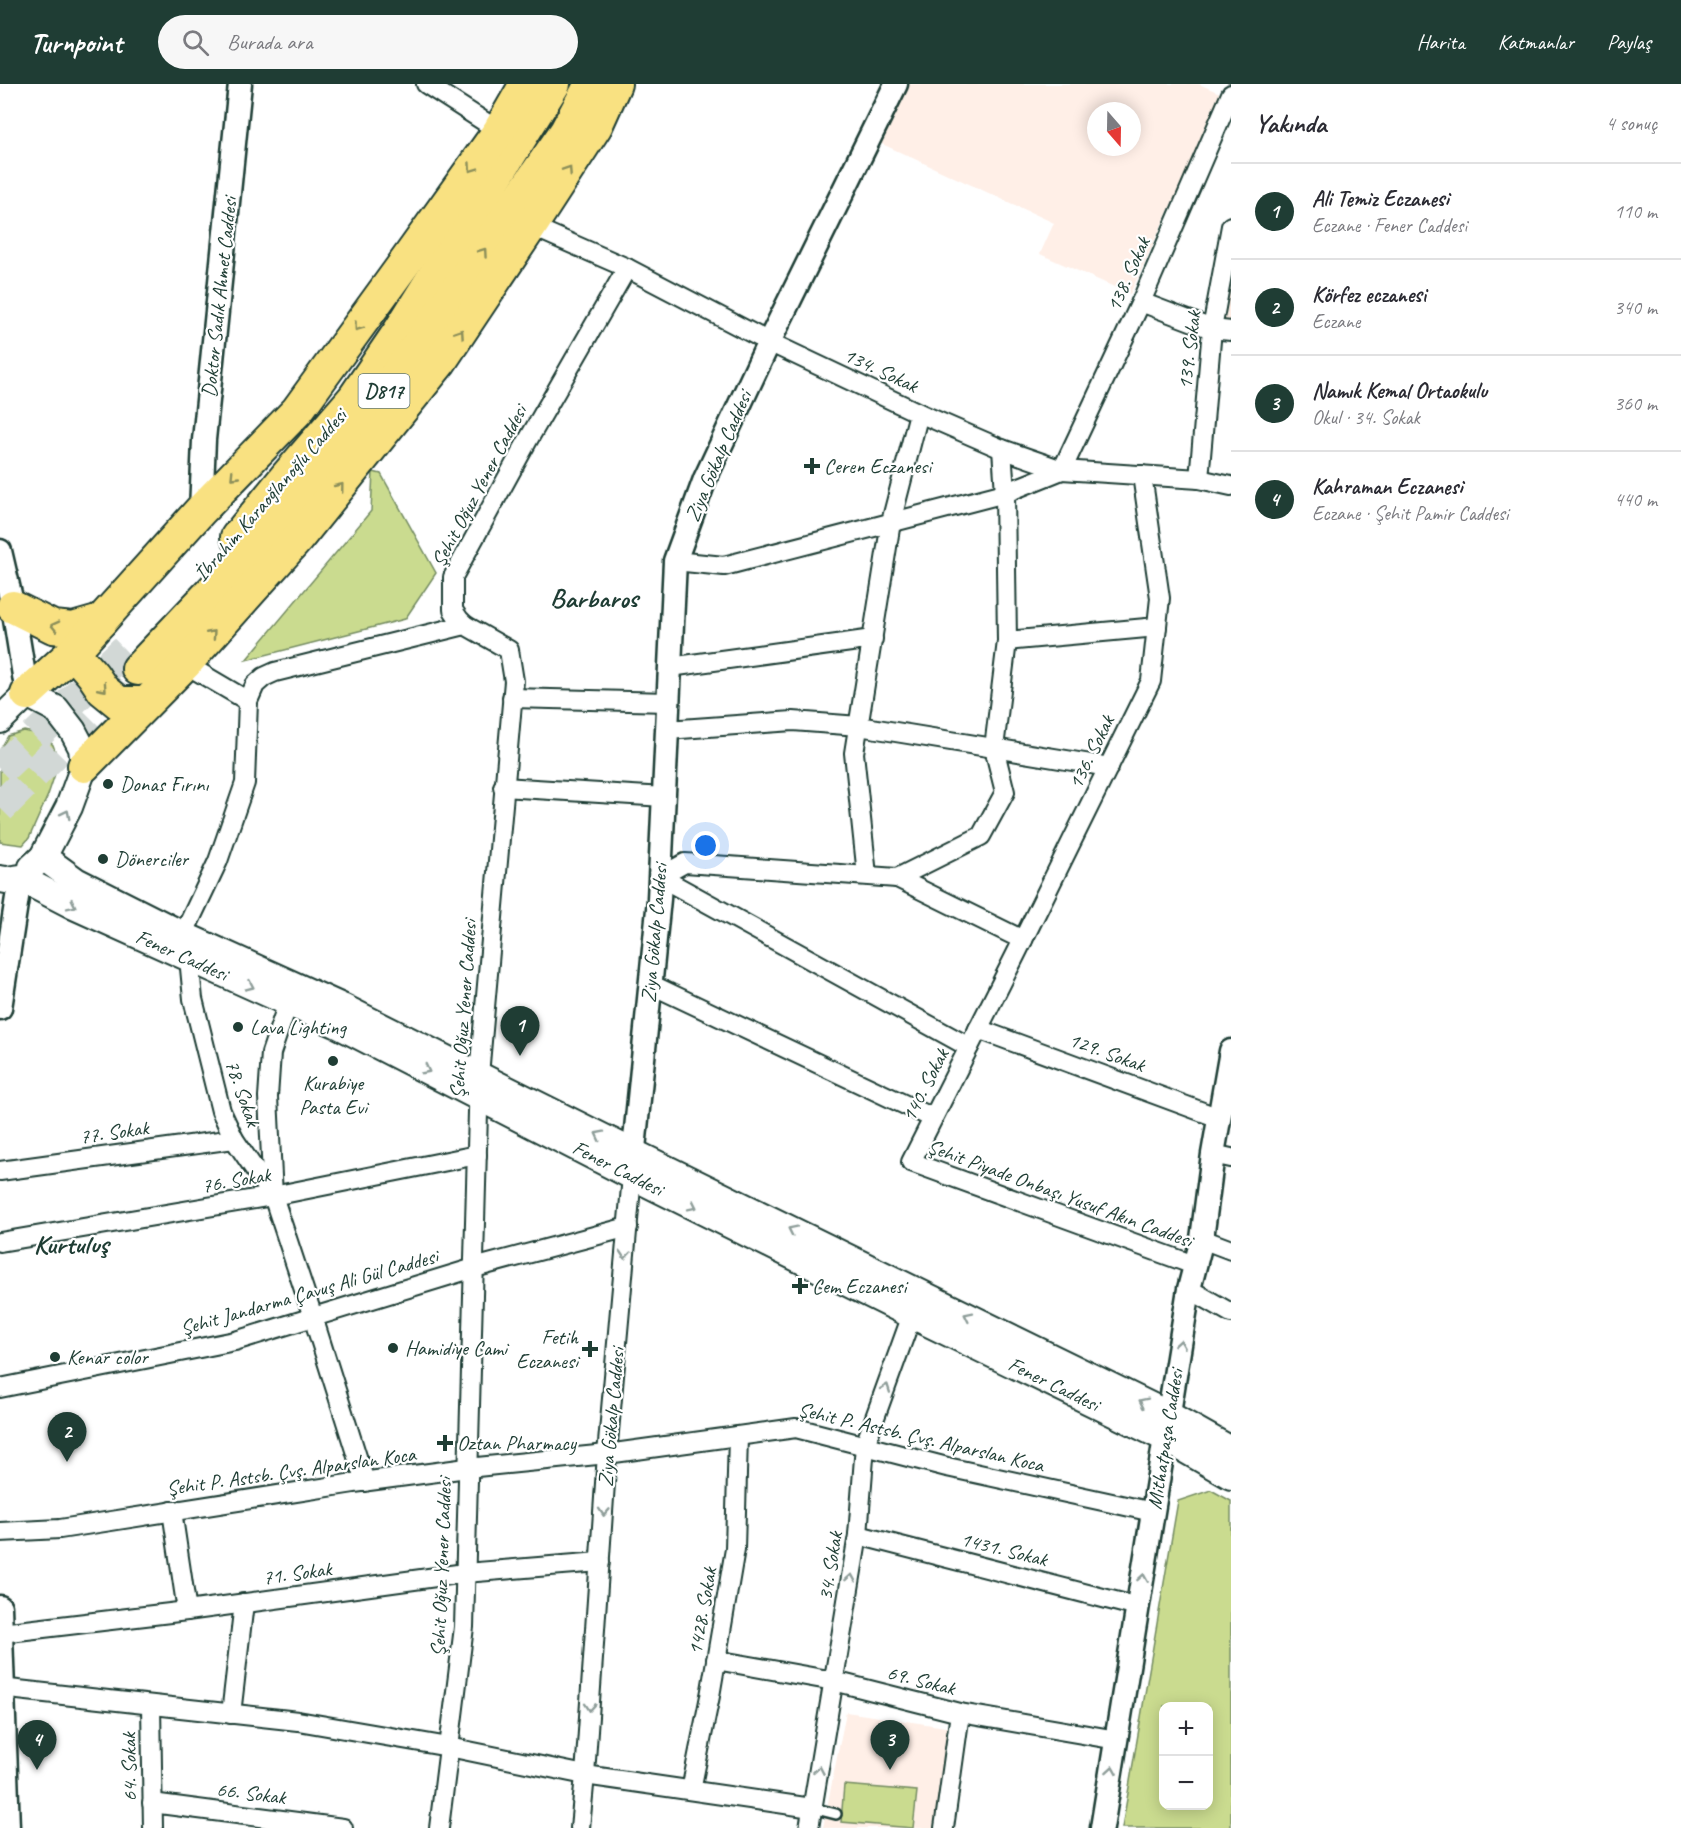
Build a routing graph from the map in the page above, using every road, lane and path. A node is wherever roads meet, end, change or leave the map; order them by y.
1 (240, 84) edge
2 (426, 84) edge
3 (526, 84) edge
4 (554, 84) edge
5 (591, 84) edge
6 (615, 84) edge
7 (896, 84) edge
8 (1231, 94) edge
9 (499, 131) junction
10 (531, 226) junction
11 (1231, 226) edge
12 (627, 268) junction
13 (1141, 302) junction
14 (1212, 329) junction
15 (1231, 331) edge
16 (769, 342) junction
17 (919, 413) junction
18 (1002, 449) junction
19 (1062, 470) junction
20 (1142, 475) junction
21 (1199, 479) junction
22 (1231, 486) edge
23 (1005, 493) junction
24 (201, 510) junction
25 (891, 522) junction
26 (0, 551) edge
27 (675, 561) junction
28 (13, 607) junction
29 (101, 621) junction
30 (465, 625) junction
31 (1157, 627) junction
32 (873, 639) junction
33 (1007, 641) junction
34 (73, 652) junction
35 (185, 664) junction
36 (670, 667) junction
37 (512, 698) junction
38 (248, 701) junction
39 (668, 702) junction
40 (146, 703) junction
41 (8, 708) edge
42 (859, 726) junction
43 (667, 730) junction
44 (994, 748) junction
45 (84, 766) junction
46 (1109, 767) junction
47 (503, 787) junction
48 (664, 797) junction
49 (43, 857) junction
50 (867, 875) junction
51 (660, 877) junction
52 (10, 878) edge
53 (897, 878) junction
54 (1023, 940) junction
55 (186, 947) junction
56 (650, 984) junction
57 (288, 1003) junction
58 (0, 1008) edge
59 (978, 1029) junction
60 (969, 1047) junction
61 (1231, 1051) edge
62 (479, 1086) junction
63 (933, 1118) junction
64 (1220, 1118) junction
65 (234, 1139) junction
66 (477, 1155) junction
67 (1222, 1156) edge
68 (911, 1162) joint
69 (632, 1164) junction
70 (0, 1171) edge
71 (273, 1196) junction
72 (628, 1227) junction
73 (1202, 1239) junction
74 (0, 1242) edge
75 (1231, 1250) edge
76 (1194, 1265) junction
77 (474, 1268) junction
78 (1189, 1288) junction
79 (1231, 1313) edge
80 (912, 1315) junction
81 (313, 1317) junction
82 (0, 1388) edge
83 (1167, 1426) junction
84 (738, 1436) junction
85 (865, 1444) junction
86 (1231, 1450) edge
87 (608, 1454) junction
88 (467, 1468) junction
89 (1231, 1476) edge
90 (365, 1482) junction
91 (172, 1511) junction
92 (1153, 1512) junction
93 (0, 1532) edge
94 (858, 1535) junction
95 (600, 1562) junction
96 (465, 1573) junction
97 (244, 1603) junction
98 (0, 1607) edge
99 (1138, 1607) junction
100 (187, 1611) junction
101 (1, 1633) edge
102 (716, 1660) junction
103 (834, 1681) junction
104 (1, 1688) edge
105 (151, 1705) junction
106 (960, 1713) junction
107 (231, 1714) junction
108 (1116, 1740) junction
109 (449, 1747) junction
110 (585, 1775) junction
111 (691, 1790) junction
112 (152, 1803) junction
113 (812, 1808) junction
114 (836, 1814) dead end
115 (8, 1828) edge
116 (153, 1828) edge
117 (343, 1828) edge
118 (439, 1828) edge
119 (580, 1828) edge
120 (809, 1828) edge
121 (944, 1828) edge
122 (1102, 1828) edge

1 - 24 street, Doktor Sadık Ahmet Caddesi
2 - 9 street
3 - 9 highway
4 -> 5 highway, İbrahim Karaoğlanoğlu Caddesi / D817
10 -> 6 highway
7 - 16 street, Ziya Gökalp Caddesi
8 - 13 street, 138. Sokak
9 -> 24 highway
10 - 12 street, 134. Sokak
35 -> 10 highway
11 - 14 street, 139. Sokak
12 - 16 street, 134. Sokak
12 - 30 street, Şehit Oğuz Yener Caddesi
13 - 14 street
13 - 19 street, 138. Sokak
14 - 15 street
14 - 21 street, 139. Sokak
16 - 17 street, 134. Sokak
16 - 27 street, Ziya Gökalp Caddesi
17 - 18 street, 134. Sokak
17 - 25 street
18 - 19 street, 134. Sokak
18 - 23 street
19 - 20 street, 134. Sokak
19 - 23 street
20 - 21 street, 134. Sokak
20 - 31 street, 136. Sokak
21 - 22 street, 134. Sokak
23 - 25 street
23 - 33 street
24 - 29 highway
25 - 27 street
25 - 32 street
26 - 28 street
27 - 36 street, Ziya Gökalp Caddesi
29 -> 28 highway
28 - 41 street
29 - 34 highway
30 - 37 street, Şehit Oğuz Yener Caddesi
30 - 38 street
31 - 33 street
31 - 46 street, 136. Sokak
32 - 36 street
32 - 42 street
33 - 44 street
34 -> 40 highway
34 - 41 highway
35 - 38 street
35 - 40 highway
36 - 39 street, Ziya Gökalp Caddesi
37 - 39 street
37 - 47 street, Şehit Oğuz Yener Caddesi
38 - 55 street
39 - 43 street, Ziya Gökalp Caddesi
40 - 45 highway
41 - 45 main road
42 - 43 street
42 - 44 street
42 - 50 street
43 - 48 street, Ziya Gökalp Caddesi
44 - 46 street
44 - 53 street
49 -> 45 main road
46 - 54 street, 136. Sokak
47 - 48 street
47 - 62 street, Şehit Oğuz Yener Caddesi
48 - 51 street, Ziya Gökalp Caddesi
49 - 52 main road
49 - 55 main road, Fener Caddesi
50 - 51 street
50 - 53 street
51 - 56 street, Ziya Gökalp Caddesi
51 - 60 street
52 -> 55 main road, Fener Caddesi
52 - 58 street
53 - 54 street
54 - 59 street, 136. Sokak
55 -> 57 main road, Fener Caddesi
55 - 62 main road, Fener Caddesi
55 - 65 street, 78. Sokak
56 - 63 street, Şehit Piyade Onbaşı Yusuf Akın Caddesi
56 - 69 street, Ziya Gökalp Caddesi
57 -> 62 main road, Fener Caddesi
57 - 71 street
59 - 60 street, 140. Sokak
59 - 64 street, 129. Sokak
60 - 63 street, 140. Sokak
61 - 64 street, Mithatpaşa Caddesi
62 - 66 street, Şehit Oğuz Yener Caddesi
62 - 69 main road, Fener Caddesi
63 - 68 street, 140. Sokak
64 - 67 street, Mithatpaşa Caddesi
65 - 70 street, 77. Sokak
65 - 71 street, 78. Sokak
66 - 71 street, 76. Sokak
66 - 77 street, Şehit Oğuz Yener Caddesi
67 - 73 street, Mithatpaşa Caddesi
68 - 76 street, Şehit Piyade Onbaşı Yusuf Akın Caddesi
69 - 72 street, Ziya Gökalp Caddesi
69 -> 80 main road, Fener Caddesi
83 -> 69 main road, Fener Caddesi
71 - 74 street, 76. Sokak
71 - 81 street
72 - 77 street, Şehit Jandarma Çavuş Ali Gül Caddesi
72 -> 87 street, Ziya Gökalp Caddesi
73 - 75 street
73 - 76 street, Mithatpaşa Caddesi
76 - 78 street, Mithatpaşa Caddesi
77 - 81 street, Şehit Jandarma Çavuş Ali Gül Caddesi
77 - 88 street, Şehit Oğuz Yener Caddesi
78 - 79 street
83 -> 78 street, Mithatpaşa Caddesi
80 - 83 main road, Fener Caddesi
85 -> 80 street, 34. Sokak
81 - 82 street, Şehit Jandarma Çavuş Ali Gül Caddesi
81 - 90 street
83 - 86 main road, Fener Caddesi
83 - 89 main road, Fener Caddesi
83 - 92 street, Mithatpaşa Caddesi
84 - 85 street, Şehit P. Astsb. Çvş. Alparslan Koca
84 - 87 street, Şehit P. Astsb. Çvş. Alparslan Koca
84 - 102 street, 1428. Sokak
85 - 92 street, Şehit P. Astsb. Çvş. Alparslan Koca
85 - 94 street, 34. Sokak
87 - 88 street, Şehit P. Astsb. Çvş. Alparslan Koca
87 -> 95 street, Ziya Gökalp Caddesi
88 - 90 street, Şehit P. Astsb. Çvş. Alparslan Koca
88 - 96 street, Şehit Oğuz Yener Caddesi
90 - 91 street, Şehit P. Astsb. Çvş. Alparslan Koca
91 - 93 street, Şehit P. Astsb. Çvş. Alparslan Koca
91 - 100 street
99 -> 92 street, Mithatpaşa Caddesi
94 - 99 street, 1431. Sokak
103 -> 94 street, 34. Sokak
95 - 96 street, 71. Sokak
95 -> 110 street, Ziya Gökalp Caddesi
96 - 97 street, 71. Sokak
96 - 109 street, Şehit Oğuz Yener Caddesi
97 - 100 street, 71. Sokak
97 - 107 street
98 - 101 street
99 - 108 street, Mithatpaşa Caddesi
100 - 101 street, 71. Sokak
101 - 104 street
102 - 103 street, 69. Sokak
102 - 111 street, 1428. Sokak
103 - 106 street, 69. Sokak
113 -> 103 street, 34. Sokak
104 - 105 street
104 - 115 street
105 - 107 street
105 - 112 street, 64. Sokak
106 - 108 street, 69. Sokak
106 - 121 street
107 - 109 street
122 -> 108 street, Mithatpaşa Caddesi
109 - 110 street
109 - 118 street, Şehit Oğuz Yener Caddesi
110 - 111 street
110 - 119 street, Ziya Gökalp Caddesi
111 - 113 street
112 - 116 street, 64. Sokak
112 - 117 street, 66. Sokak
113 - 114 lane
113 - 120 street, 34. Sokak

